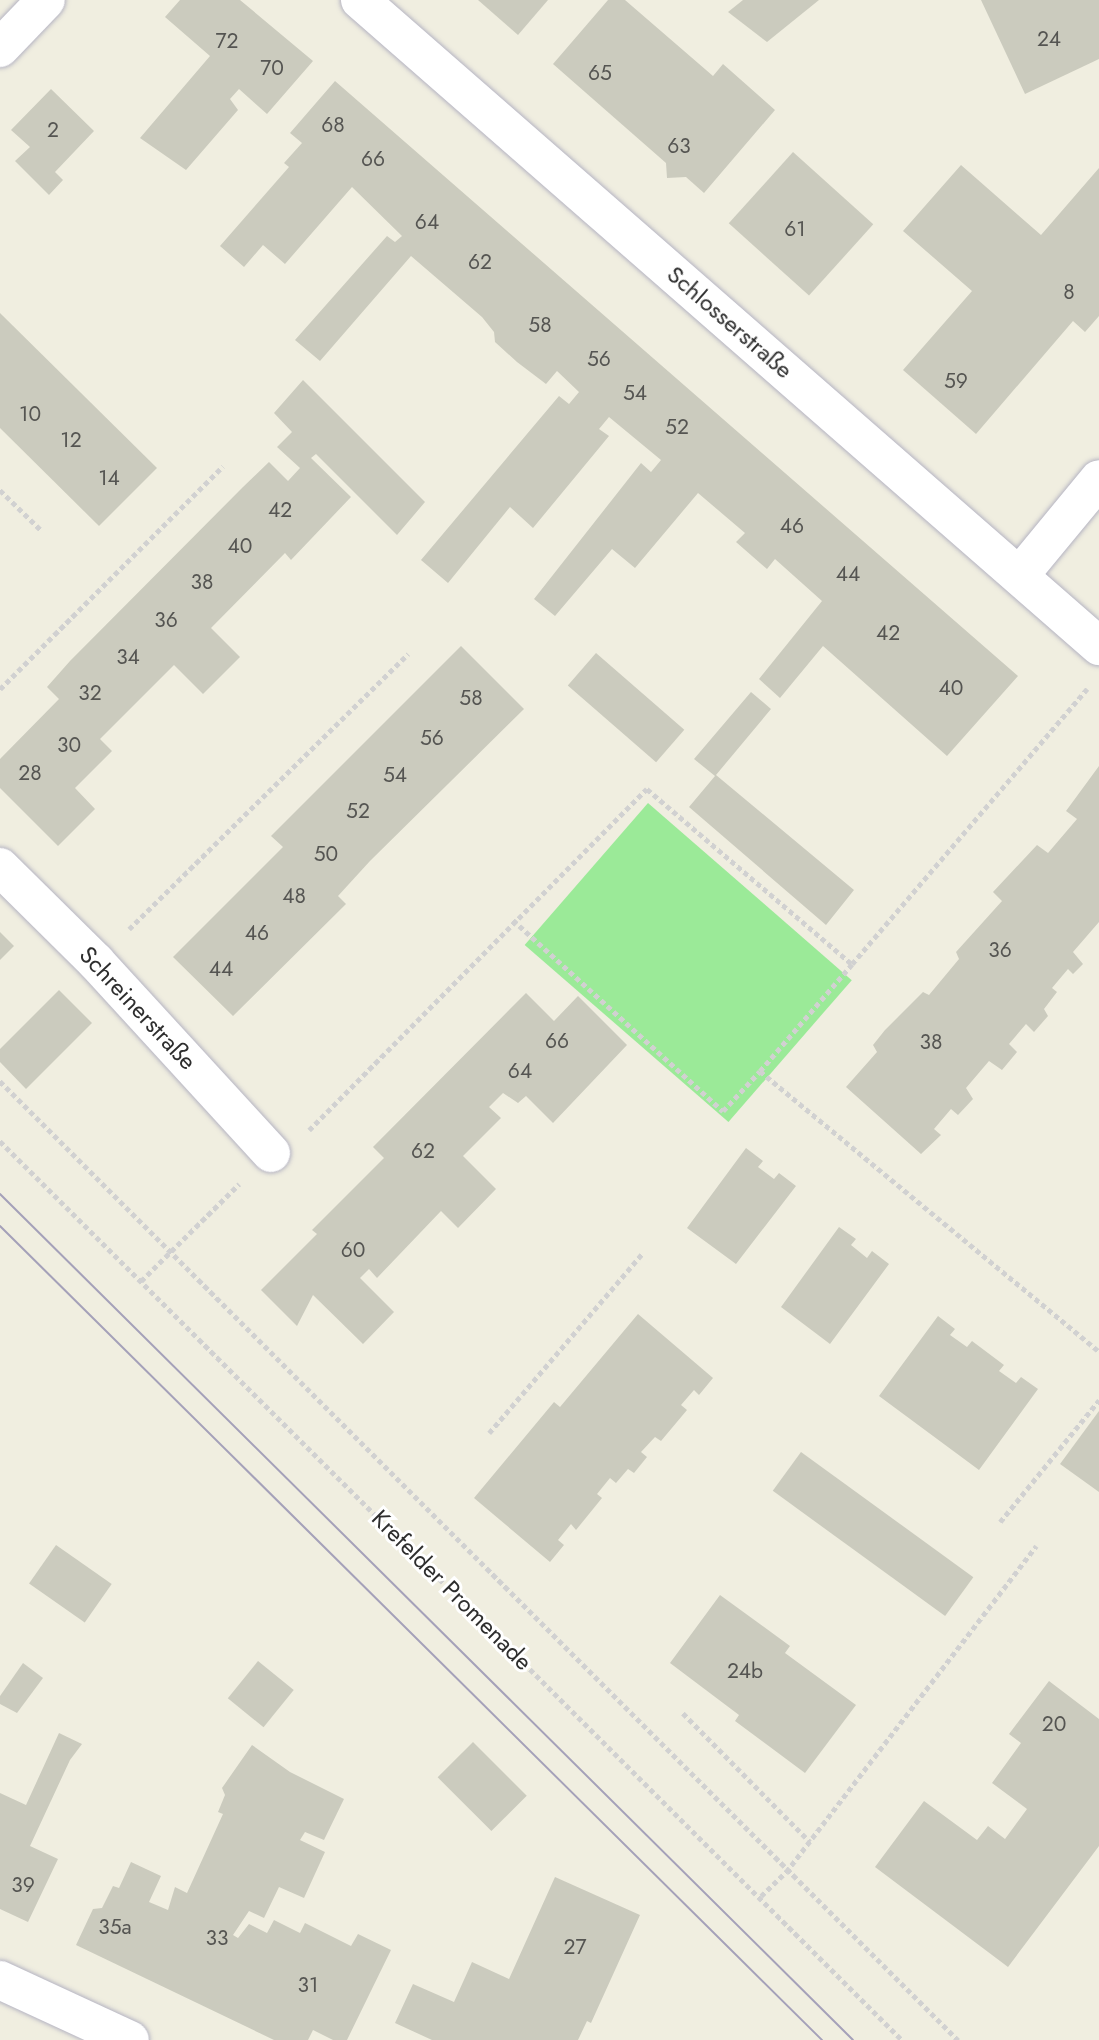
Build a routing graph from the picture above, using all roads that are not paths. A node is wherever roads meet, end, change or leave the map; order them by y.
1 (46, 0) edge
2 (360, 0) edge
3 (0, 48) edge
4 (1099, 479) edge
5 (1020, 575) junction
6 (1099, 646) edge
7 (0, 867) edge
8 (271, 1153) road end
9 (0, 1980) edge
10 (130, 2040) edge

1 - 3 street
2 - 5 street, Schlosserstraße
4 - 5 street
5 - 6 street, Schlosserstraße
7 - 8 street, Schreinerstraße
9 - 10 street

